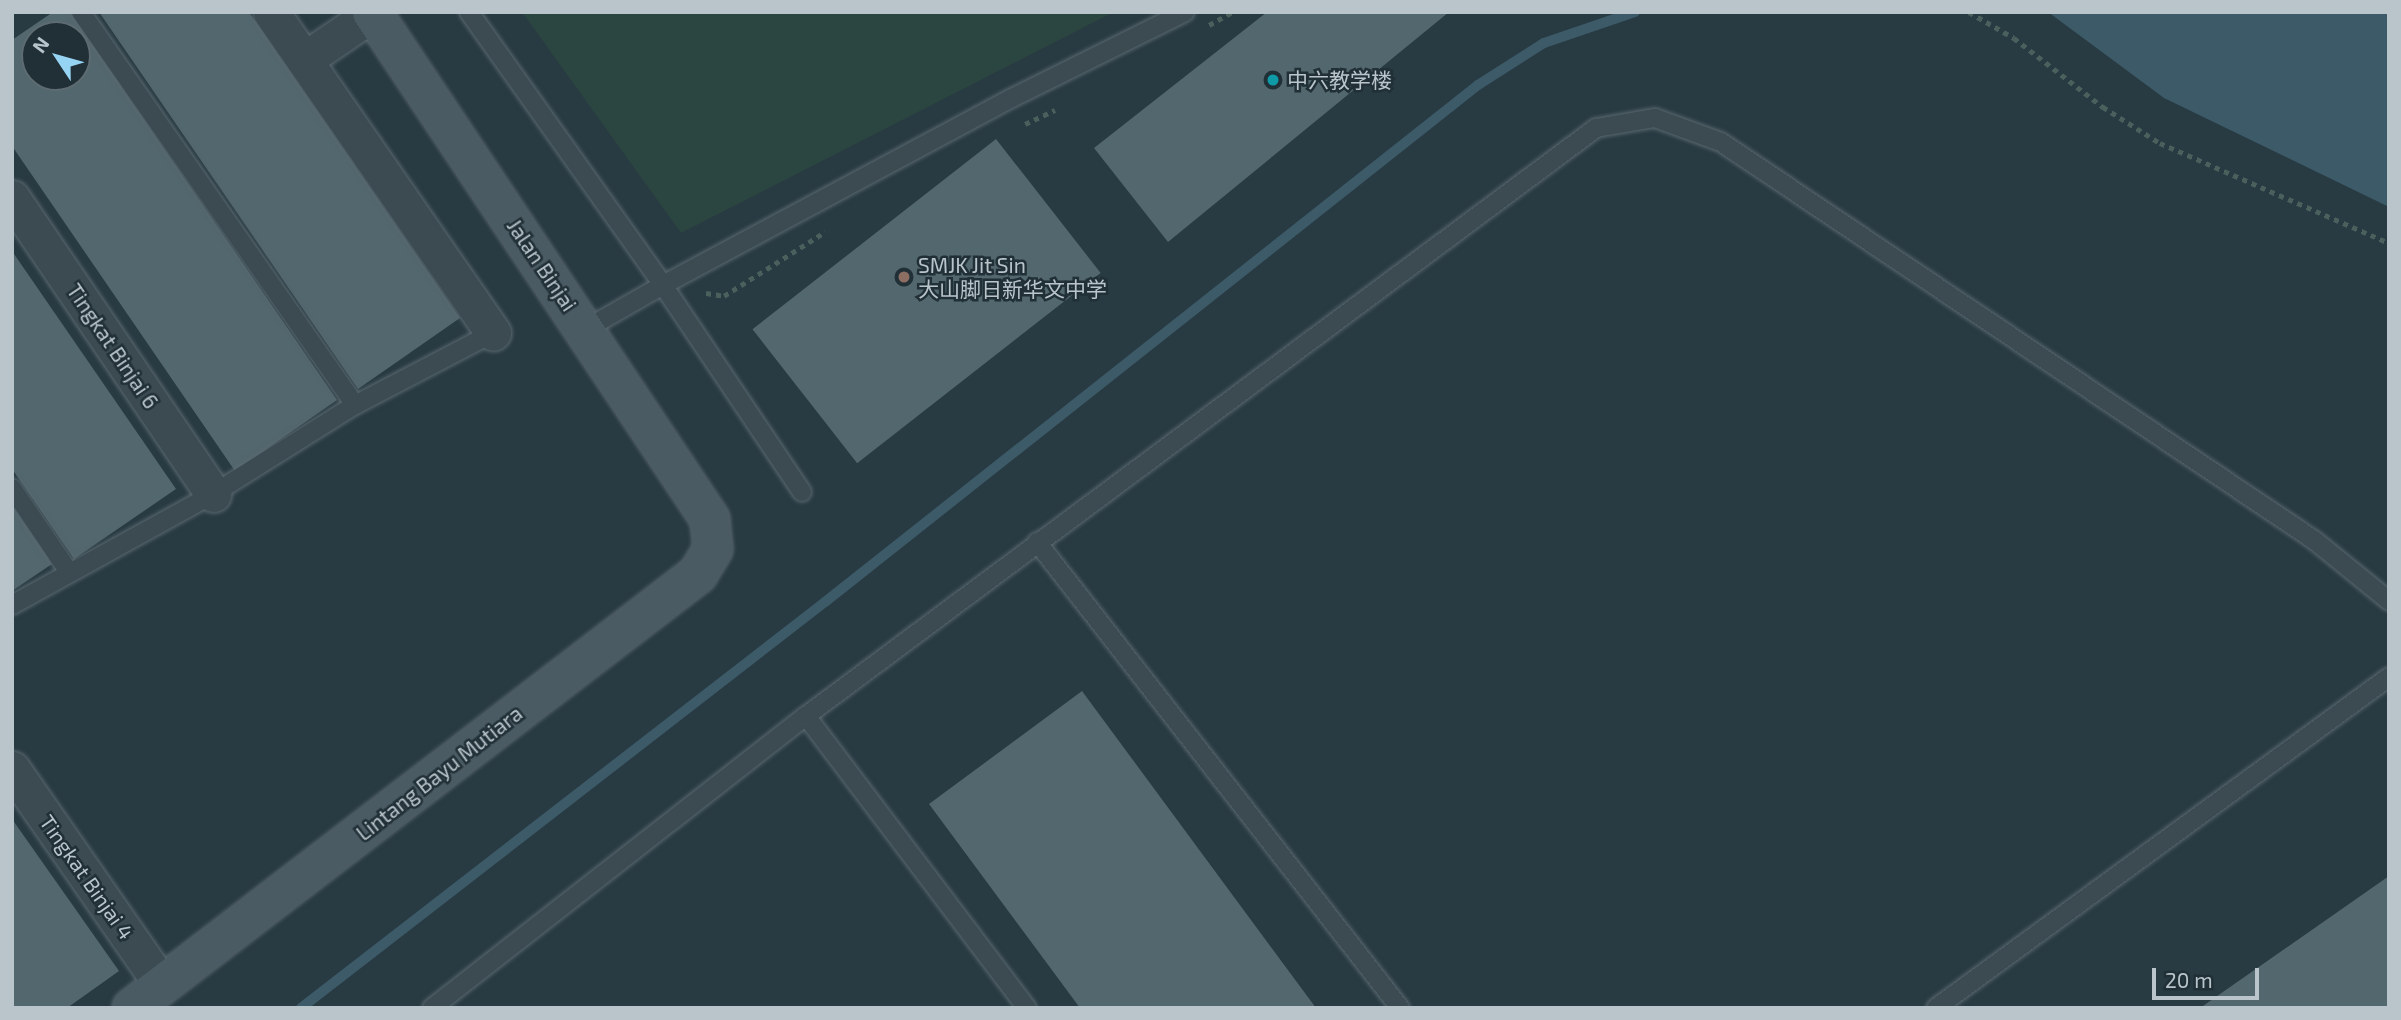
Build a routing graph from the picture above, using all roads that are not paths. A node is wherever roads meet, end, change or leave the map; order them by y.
1 (81, 12) edge
2 (271, 12) edge
3 (469, 12) edge
4 (1185, 12) edge
5 (372, 13) edge
6 (304, 60) junction
7 (12, 198) edge
8 (663, 285) junction
9 (586, 330) junction
10 (493, 333) joint
11 (355, 405) junction
12 (12, 488) edge
13 (802, 492) dead end
14 (213, 494) junction
15 (710, 519) joint
16 (1037, 542) junction
17 (69, 572) junction
18 (2389, 601) edge
19 (12, 605) edge
20 (2389, 677) edge
21 (806, 716) junction
22 (12, 769) edge
23 (147, 997) edge
24 (432, 1008) edge
25 (1027, 1008) edge
26 (1400, 1008) edge
27 (1936, 1008) edge

1 - 11 lane
2 - 6 street
3 - 8 lane
4 - 8 lane
5 - 6 street
5 - 9 street, Jalan Binjai
6 - 10 street
7 - 14 street, Tingkat Binjai 6
8 - 9 lane
8 - 13 lane
9 - 15 street, Jalan Binjai
10 - 11 lane
11 - 14 lane
12 - 17 lane
14 - 17 lane
15 - 23 street, Lintang Bayu Mutiara
16 - 18 lane
16 - 21 lane
16 - 26 lane
17 - 19 lane
20 - 27 lane
21 - 24 lane
21 - 25 lane
22 - 23 street, Tingkat Binjai 4

